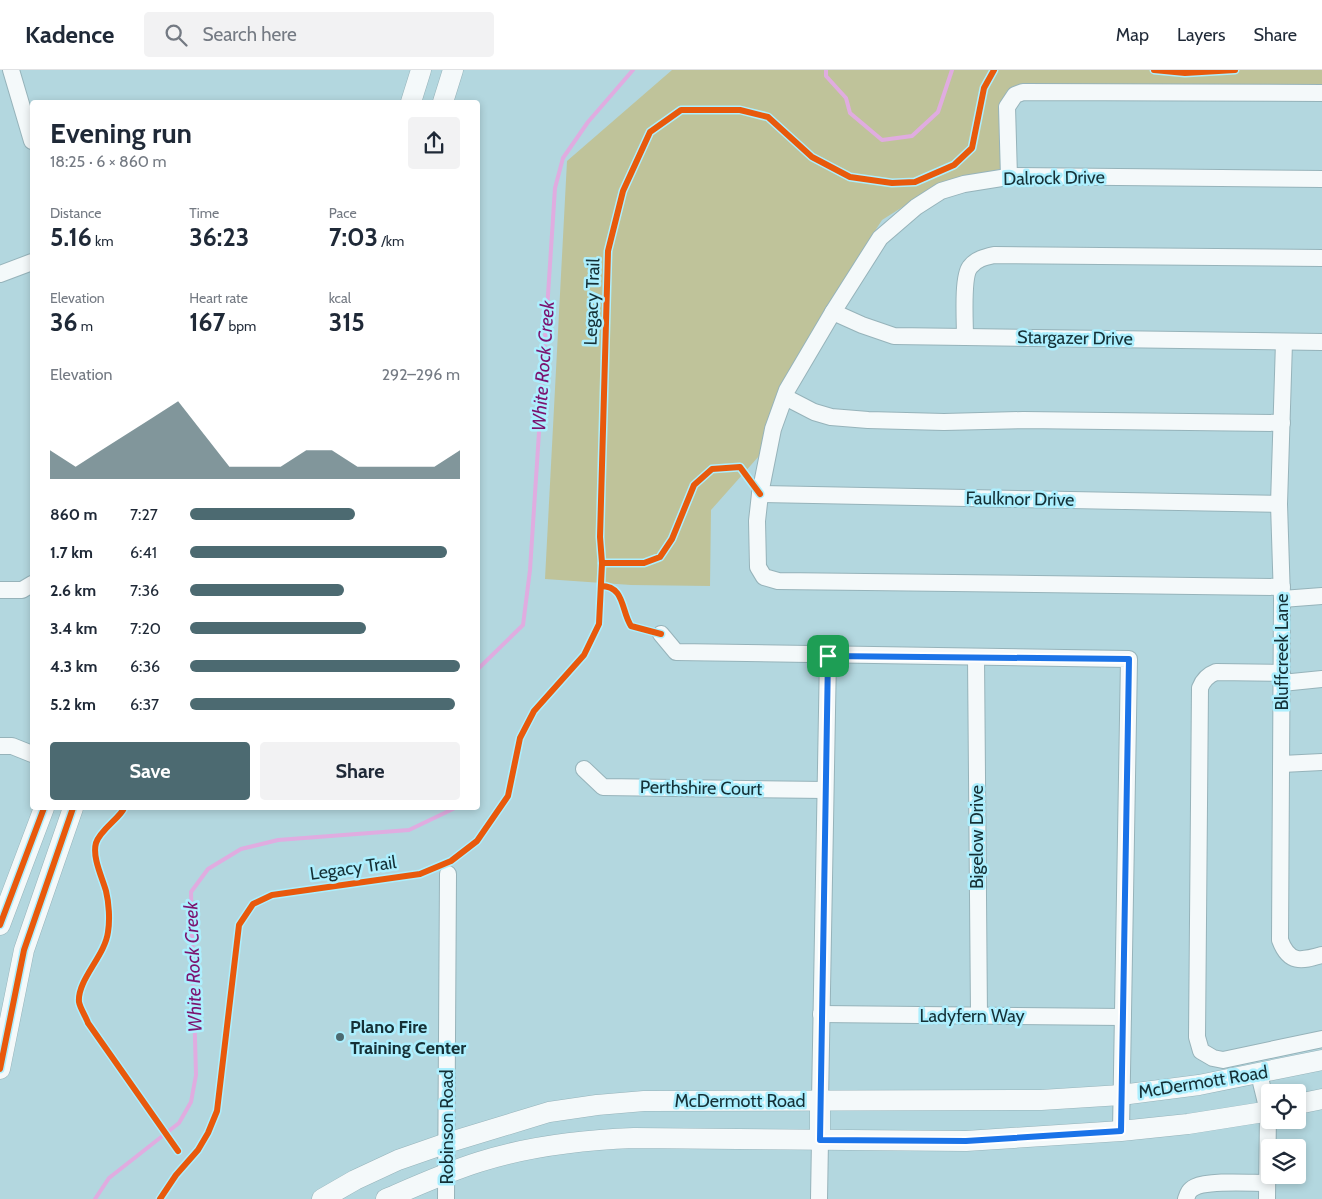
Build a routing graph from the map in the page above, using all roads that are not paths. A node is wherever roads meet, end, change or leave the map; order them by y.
1 (11, 70) edge
2 (421, 70) edge
3 (453, 70) edge
4 (1322, 93) edge
5 (412, 100) edge
6 (444, 100) edge
7 (30, 134) edge
8 (1009, 177) junction
9 (1322, 178) edge
10 (1322, 258) edge
11 (30, 263) edge
12 (0, 274) edge
13 (833, 312) junction
14 (965, 337) junction
15 (1284, 342) junction
16 (1322, 342) edge
17 (785, 397) junction
18 (1282, 423) junction
19 (760, 494) junction
20 (1279, 504) junction
21 (30, 585) edge
22 (0, 590) edge
23 (1282, 593) junction
24 (1322, 596) edge
25 (661, 634) dead end
26 (828, 656) junction
27 (976, 657) junction
28 (1282, 678) junction
29 (1322, 680) edge
30 (0, 746) edge
31 (30, 753) edge
32 (1322, 762) edge
33 (1282, 764) junction
34 (584, 769) dead end
35 (825, 790) junction
36 (43, 810) edge
37 (72, 810) edge
38 (448, 874) dead end
39 (0, 925) edge
40 (1322, 955) edge
41 (821, 1014) junction
42 (979, 1016) junction
43 (1123, 1017) junction
44 (1322, 1039) edge
45 (1322, 1060) edge
46 (0, 1069) edge
47 (1259, 1074) junction
48 (1262, 1084) edge
49 (1121, 1095) junction
50 (1322, 1099) edge
51 (820, 1101) junction
52 (1306, 1102) edge
53 (1261, 1112) edge
54 (1269, 1129) edge
55 (1121, 1131) junction
56 (820, 1140) junction
57 (447, 1143) junction
58 (447, 1173) junction
59 (1267, 1191) edge
60 (322, 1199) edge
61 (386, 1199) edge
62 (446, 1199) edge
63 (819, 1199) edge
64 (1186, 1199) edge

1 - 7 street
2 - 5 main road
3 - 6 main road
4 - 8 street
8 - 9 street, Dalrock Drive
8 - 13 street, Dalrock Drive
10 - 14 street
11 - 12 street
13 - 14 street, Stargazer Drive
13 - 17 street, Dalrock Drive
14 - 15 street, Stargazer Drive
15 - 16 street, Stargazer Drive
15 - 18 street, Bluffcreek Lane
17 - 18 street
17 - 19 street, Dalrock Drive
18 - 20 street, Bluffcreek Lane
19 - 20 street, Faulknor Drive
19 - 23 street, Dalrock Drive
20 - 23 street, Bluffcreek Lane
21 - 22 street
23 - 24 street, Dalrock Drive
23 - 28 street, Bluffcreek Lane
25 - 26 street
26 - 27 street
26 - 35 street
27 - 42 street, Bigelow Drive
27 - 43 street
28 - 29 street
28 - 33 street, Bluffcreek Lane
28 - 44 street
30 - 31 street
32 - 33 street
33 - 40 street, Bluffcreek Lane
34 - 35 street, Perthshire Court
35 - 41 street
36 - 39 main road
37 - 46 main road
38 - 57 street, Robinson Road
41 - 42 street, Ladyfern Way
41 - 51 street
42 - 43 street, Ladyfern Way
43 - 49 street
45 - 47 main road, McDermott Road
47 - 48 street
47 - 49 main road, McDermott Road
49 - 51 main road, McDermott Road
49 - 55 street
50 - 52 main road
51 - 56 main road
51 - 57 main road, McDermott Road
53 - 55 main road
54 - 59 street
55 - 56 main road
56 - 58 main road
56 - 63 street
57 - 58 street, Robinson Road
57 - 60 main road, McDermott Road
58 - 61 main road
58 - 62 street, Robinson Road
59 - 64 street

